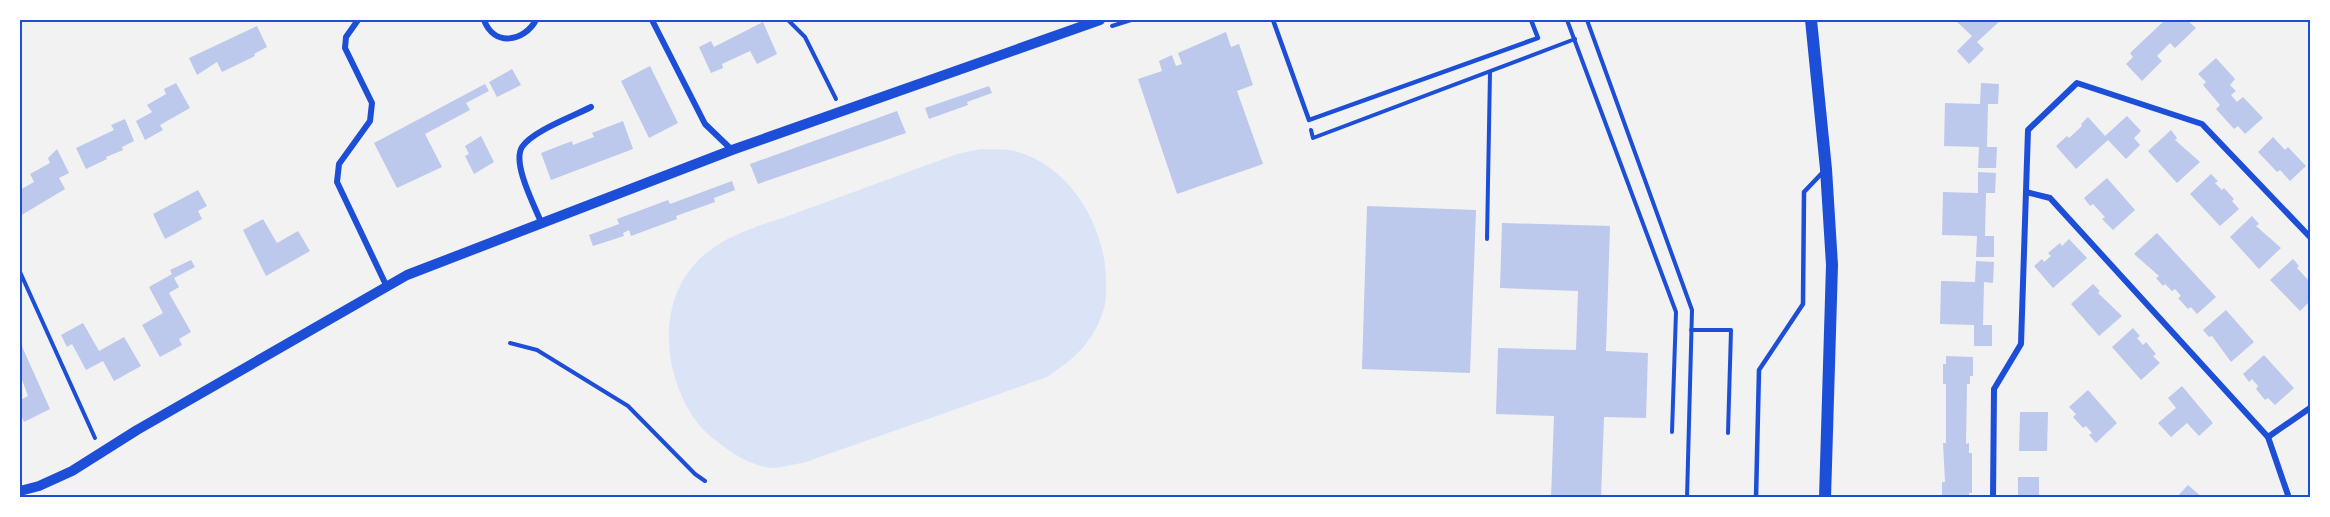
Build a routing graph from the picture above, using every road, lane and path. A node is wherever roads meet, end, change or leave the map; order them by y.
1 (358, 20) edge
2 (484, 20) edge
3 (536, 20) edge
4 (652, 20) edge
5 (788, 20) edge
6 (1131, 20) edge
7 (1273, 20) edge
8 (1531, 20) edge
9 (1567, 20) edge
10 (1587, 20) edge
11 (1811, 20) edge
12 (1102, 24) edge
13 (1575, 39) junction
14 (1490, 72) junction
15 (591, 107) dead end
16 (842, 111) junction
17 (1309, 120) junction
18 (732, 150) junction
19 (1826, 169) junction
20 (2026, 192) junction
21 (541, 222) junction
22 (2310, 237) edge
23 (1487, 239) dead end
24 (20, 273) edge
25 (387, 287) junction
26 (1691, 330) junction
27 (510, 343) dead end
28 (2310, 408) edge
29 (1672, 432) dead end
30 (1728, 433) dead end
31 (2268, 437) junction
32 (95, 438) dead end
33 (705, 482) dead end
34 (20, 491) edge
35 (1687, 498) edge
36 (1756, 498) edge
37 (1825, 498) edge
38 (1994, 498) edge
39 (2289, 498) edge

1 - 25 street
2 - 3 street
4 - 18 street
5 - 16 path
6 - 12 path
7 - 17 lane
8 - 17 lane
9 - 13 path
10 - 26 path
11 - 19 main road
12 - 16 street
13 - 14 path
13 - 29 path
14 - 17 path
14 - 23 path
15 - 21 street
16 - 18 street
18 - 21 street
19 - 36 lane
19 - 37 main road
20 - 22 street
20 - 31 street
20 - 38 street
21 - 25 street
24 - 32 path
25 - 34 street
26 - 30 path
26 - 35 path
27 - 33 path
28 - 31 street
31 - 39 street

